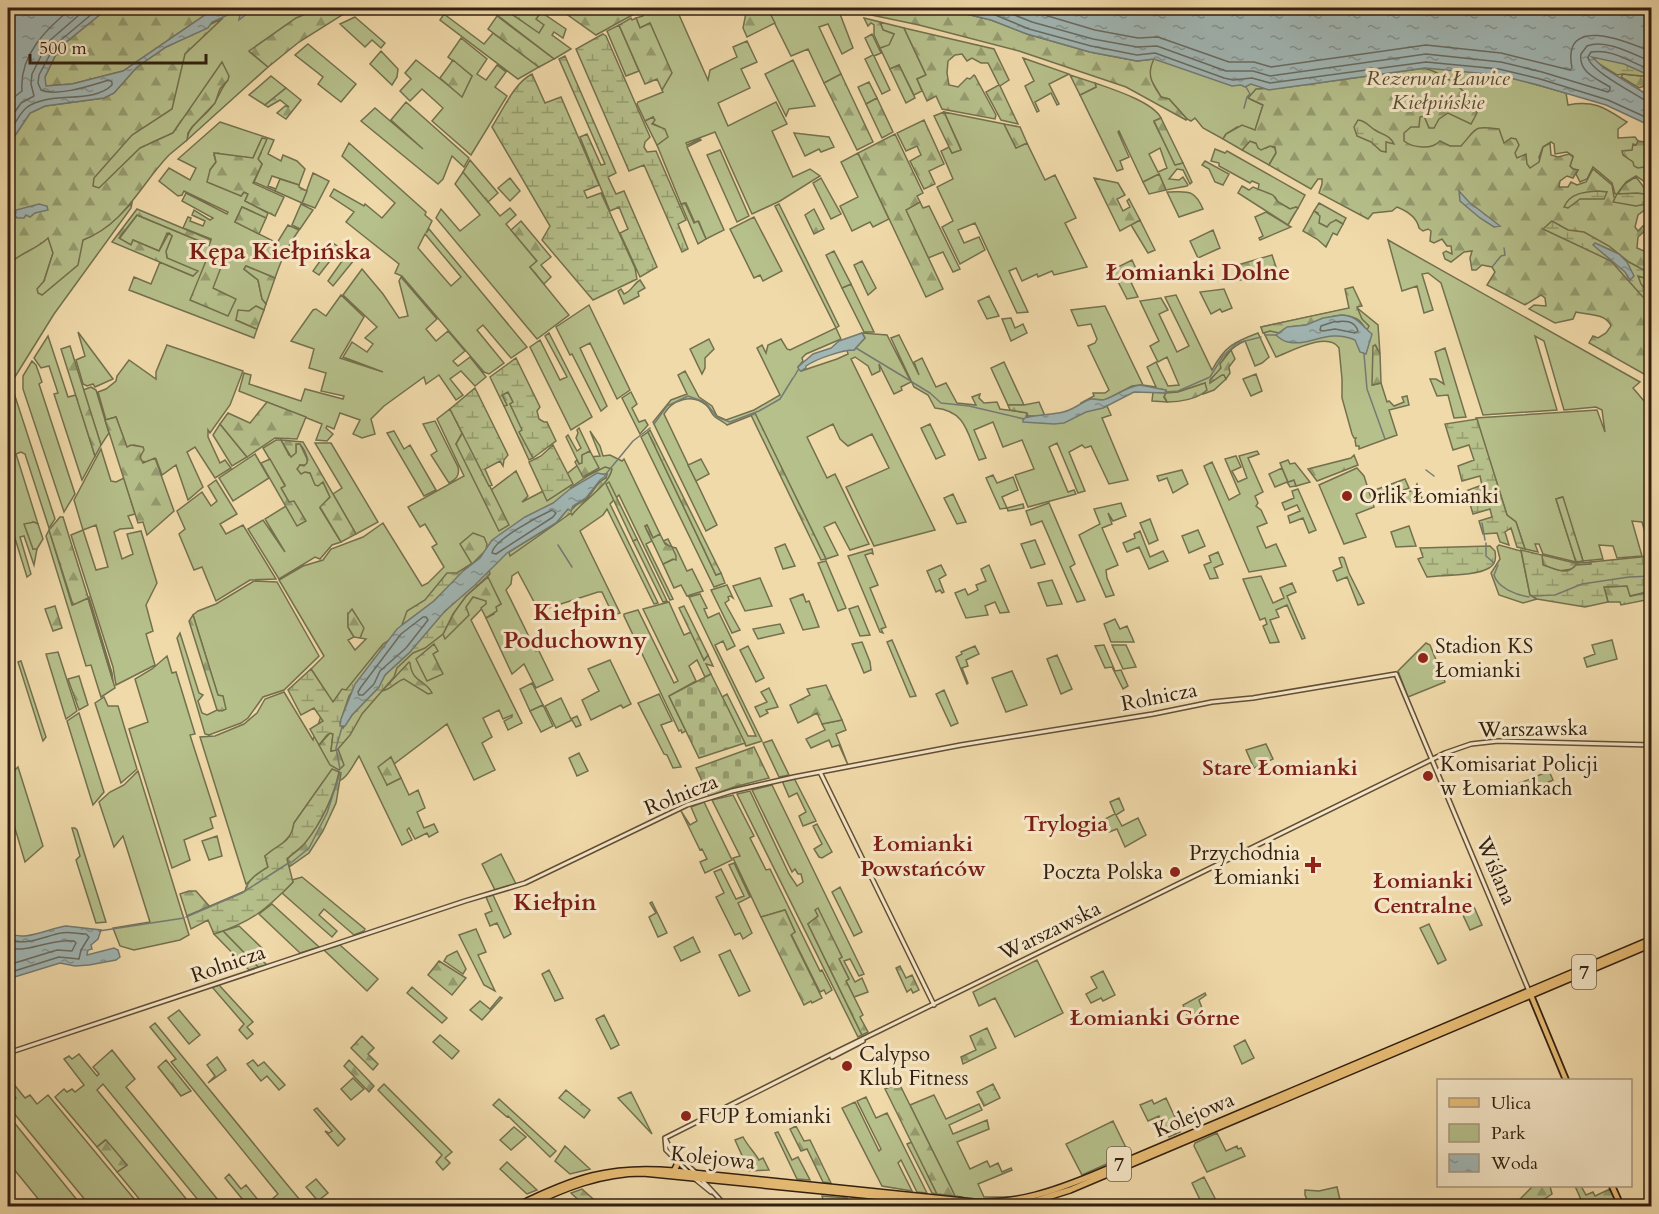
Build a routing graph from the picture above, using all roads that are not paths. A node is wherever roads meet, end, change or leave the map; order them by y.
1 (1396, 674) joint
2 (1652, 745) edge
3 (1431, 759) junction
4 (820, 772) junction
5 (1652, 939) edge
6 (1652, 944) edge
7 (1543, 989) junction
8 (1553, 989) dead end
9 (1530, 993) junction
10 (1507, 996) dead end
11 (1516, 996) junction
12 (934, 1005) junction
13 (8, 1053) edge
14 (1566, 1079) edge
15 (665, 1138) junction
16 (677, 1160) junction
17 (674, 1171) junction
18 (694, 1175) junction
19 (710, 1179) junction
20 (1076, 1179) dead end
21 (1068, 1185) junction
22 (1613, 1187) edge
23 (709, 1188) junction
24 (715, 1196) junction
25 (517, 1206) edge
26 (527, 1206) edge
27 (726, 1206) edge
28 (958, 1206) edge
29 (974, 1206) edge
30 (998, 1206) edge
31 (1621, 1206) edge

1 - 3 street, Wiślana
1 - 4 street, Rolnicza
2 - 3 street, Warszawska
3 - 9 street, Wiślana
3 - 12 street, Warszawska
4 - 12 street
4 - 13 street, Rolnicza
5 - 9 highway, Kolejowa / 7
6 - 7 highway, Kolejowa / 7
7 - 8 highway
7 - 9 highway, Kolejowa / 7
9 - 11 highway, Kolejowa / 7
9 - 14 main road, Wiślana
9 - 30 highway, Kolejowa / 7
10 - 11 highway
11 - 21 highway, Kolejowa / 7
12 - 15 street, Warszawska
15 - 16 street
15 - 18 street
16 - 17 highway
16 - 18 street
17 - 18 highway, Kolejowa / 7
17 - 25 highway, Kolejowa / 7
18 - 19 highway, Kolejowa / 7
18 - 21 highway, Kolejowa / 7
18 - 23 street
18 - 24 street
18 - 26 highway, Kolejowa / 7
19 - 23 highway
19 - 28 highway, Kolejowa / 7
20 - 21 highway
22 - 31 main road
23 - 24 street
24 - 27 street
28 - 29 highway, Kolejowa / 7

